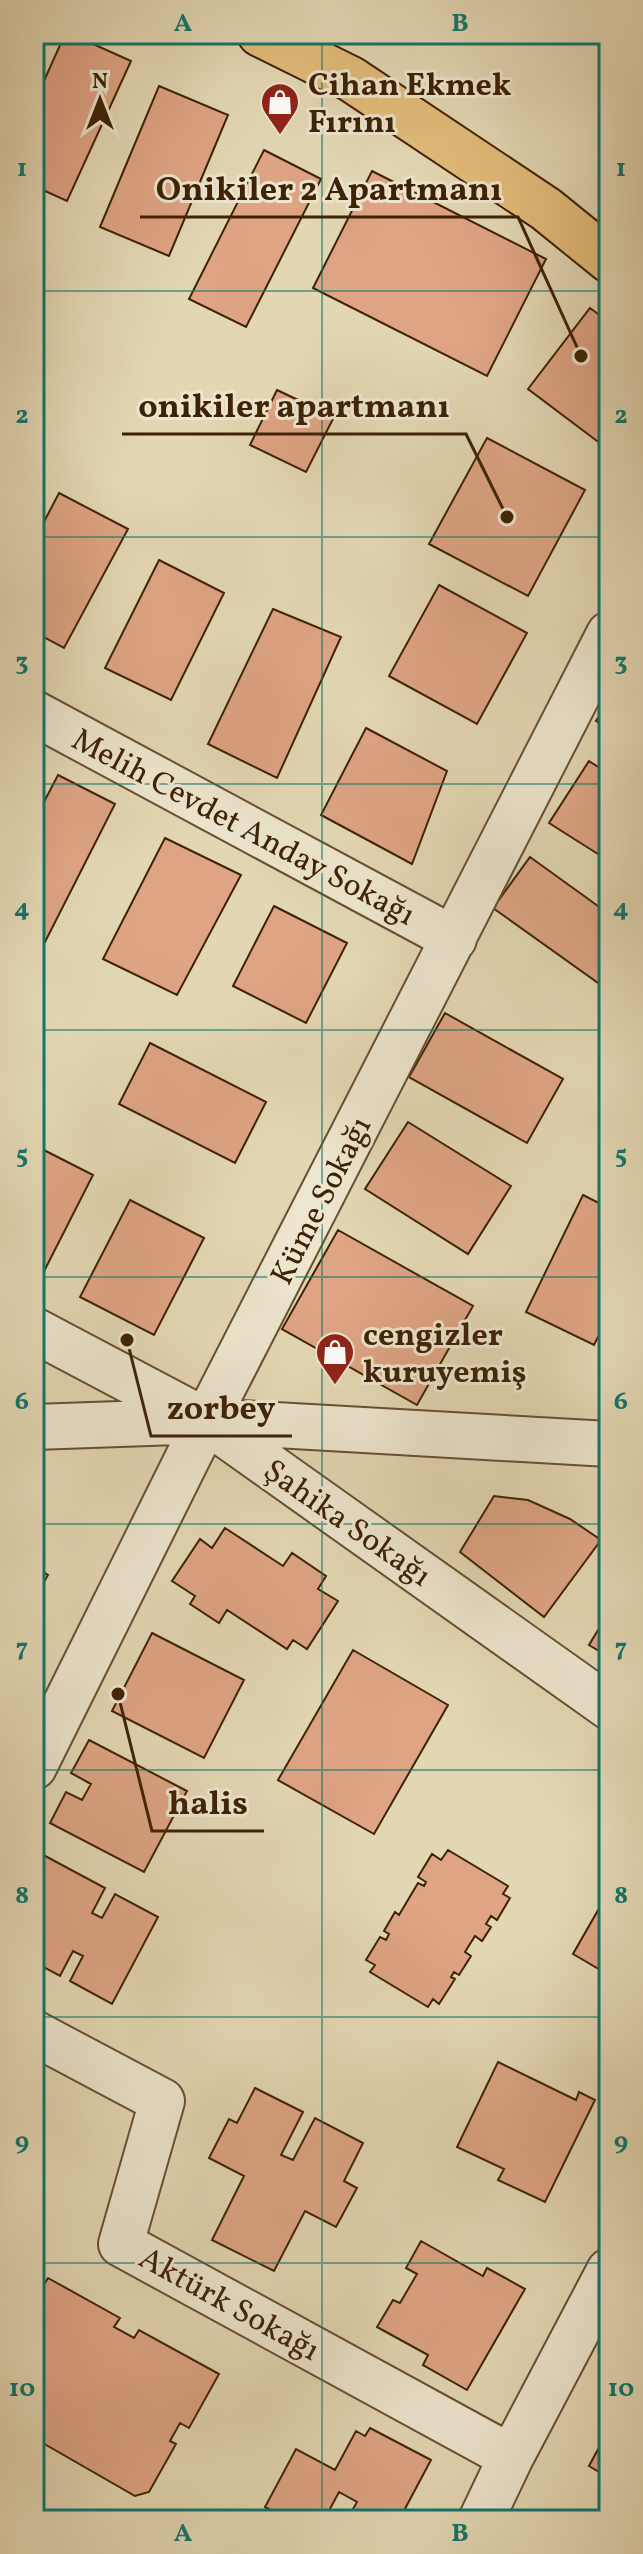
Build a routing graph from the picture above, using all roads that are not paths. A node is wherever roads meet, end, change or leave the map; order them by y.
1 (260, 34) edge
2 (609, 260) edge
3 (609, 634) edge
4 (34, 713) edge
5 (454, 939) junction
6 (34, 1330) edge
7 (206, 1421) junction
8 (34, 1427) edge
9 (609, 1444) edge
10 (609, 1707) edge
11 (34, 1767) edge
12 (34, 2033) edge
13 (609, 2271) edge
14 (511, 2457) junction
15 (481, 2520) edge

1 - 2 main road
3 - 5 street, Küme Sokağı
4 - 5 street, Melih Cevdet Anday Sokağı
5 - 7 street, Küme Sokağı
6 - 7 street, Şahika Sokağı
7 - 8 street
7 - 9 street
7 - 10 street, Şahika Sokağı
7 - 11 street, Küme Sokağı
12 - 14 street, Aktürk Sokağı
13 - 14 street
14 - 15 street

